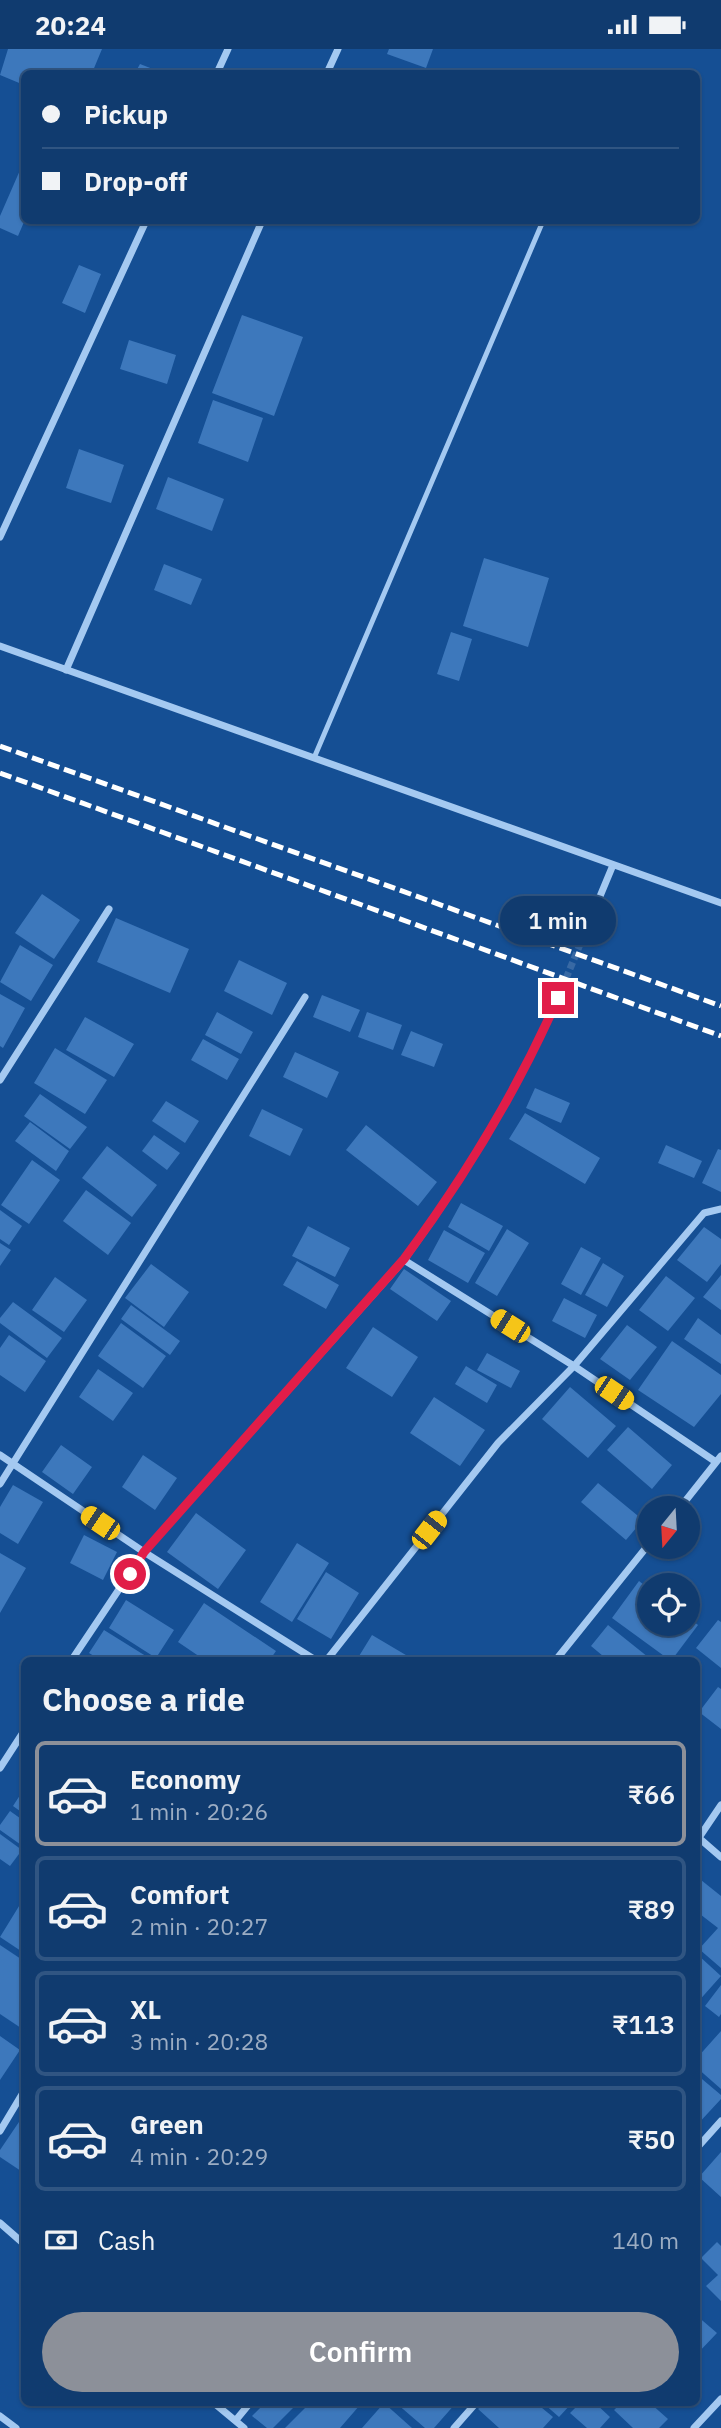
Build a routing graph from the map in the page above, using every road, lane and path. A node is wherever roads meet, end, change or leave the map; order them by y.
1 (228, 49) edge
2 (338, 49) edge
3 (218, 70) edge
4 (328, 70) edge
5 (145, 224) edge
6 (261, 224) edge
7 (542, 224) edge
8 (0, 537) edge
9 (0, 646) edge
10 (66, 670) junction
11 (314, 758) junction
12 (613, 865) junction
13 (721, 903) edge
14 (109, 909) dead end
15 (581, 942) tunnel mouth
16 (305, 997) dead end
17 (558, 998) tunnel mouth
18 (0, 1080) edge
19 (721, 1209) edge
20 (404, 1259) junction
21 (574, 1366) junction
22 (0, 1455) edge
23 (719, 1459) edge
24 (12, 1464) junction
25 (0, 1484) edge
26 (689, 1496) edge
27 (144, 1552) junction
28 (638, 1559) edge
29 (75, 1657) edge
30 (311, 1657) edge
31 (329, 1657) edge
32 (558, 1657) edge
33 (21, 1736) edge
34 (0, 1768) edge
35 (721, 1805) edge
36 (700, 1837) edge
37 (700, 1841) edge
38 (721, 1857) edge
39 (21, 2096) edge
40 (721, 2121) edge
41 (0, 2131) edge
42 (700, 2145) edge
43 (0, 2223) edge
44 (21, 2241) edge
45 (721, 2399) edge
46 (218, 2406) edge
47 (248, 2406) edge
48 (473, 2406) edge
49 (0, 2416) edge
50 (236, 2420) junction
51 (16, 2428) edge
52 (244, 2428) edge
53 (454, 2428) edge
54 (694, 2428) edge

1 - 3 street
2 - 4 street
5 - 8 street
6 - 10 street
7 - 11 lane
9 - 10 street
10 - 11 street
11 - 12 street
12 - 13 street
12 - 15 street
14 - 18 street
16 - 24 street
17 - 20 street
19 - 21 street
20 - 21 street
20 - 27 street
21 - 23 street
21 - 31 street
22 - 24 street
23 - 26 street
24 - 25 street
24 - 27 street
27 - 29 street
27 - 30 street
28 - 32 street
33 - 34 street
35 - 36 street
37 - 38 street
39 - 41 street
40 - 42 street
43 - 44 street
45 - 54 street
46 - 50 street
47 - 50 street
48 - 53 street
49 - 51 street
50 - 52 street

